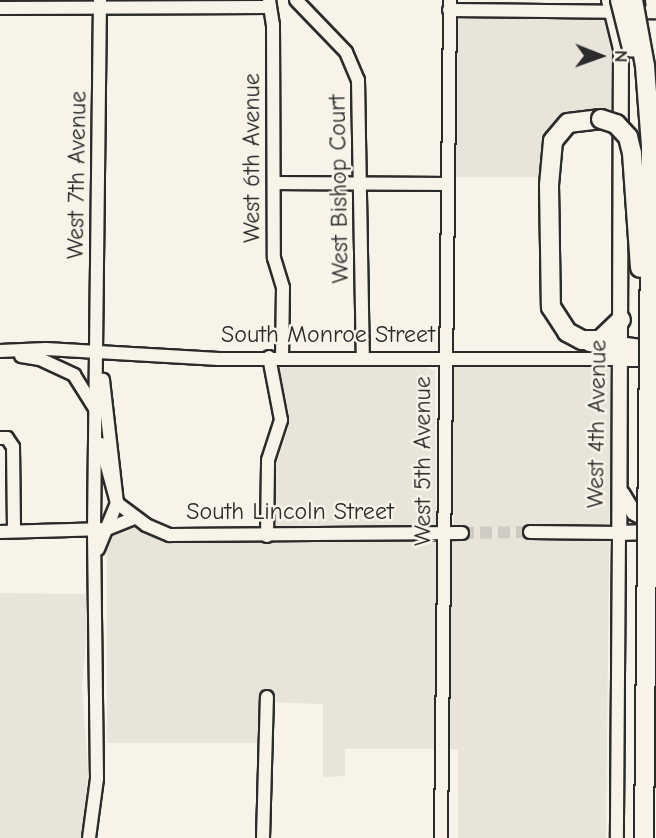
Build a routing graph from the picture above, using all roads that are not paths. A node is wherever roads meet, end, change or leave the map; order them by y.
1 (296, 0) edge
2 (633, 0) edge
3 (655, 0) edge
4 (100, 4) edge
5 (269, 4) edge
6 (614, 4) edge
7 (450, 5) edge
8 (0, 8) edge
9 (656, 10) edge
10 (651, 145) junction
11 (274, 183) junction
12 (363, 184) junction
13 (446, 184) junction
14 (621, 320) junction
15 (582, 340) junction
16 (97, 351) junction
17 (656, 351) edge
18 (0, 352) edge
19 (621, 354) junction
20 (275, 357) junction
21 (363, 358) junction
22 (445, 358) junction
23 (656, 359) edge
24 (650, 419) junction
25 (99, 430) junction
26 (4, 438) edge
27 (620, 488) junction
28 (117, 503) junction
29 (134, 518) junction
30 (656, 524) edge
31 (13, 528) junction
32 (100, 529) junction
33 (0, 532) edge
34 (530, 532) tunnel mouth
35 (656, 532) edge
36 (462, 533) tunnel mouth
37 (619, 533) junction
38 (444, 534) junction
39 (267, 536) junction
40 (267, 697) dead end
41 (89, 838) edge
42 (263, 838) edge
43 (441, 838) edge
44 (617, 838) edge
45 (644, 838) edge

1 - 12 street, West Bishop Court
2 - 10 highway, bridge
3 - 9 highway
4 - 5 street
4 - 8 street
4 - 16 street, West 7th Avenue
5 - 11 street, West 6th Avenue
6 - 7 street
6 - 9 street
6 - 10 highway, bridge
6 - 14 main road, West 4th Avenue
7 - 13 street, West 5th Avenue
10 - 24 highway, bridge
11 - 12 street
11 - 20 street, West 6th Avenue
12 - 13 street
12 - 21 street, West Bishop Court
13 - 22 street, West 5th Avenue
14 - 15 highway
14 - 19 main road, West 4th Avenue
15 - 19 highway
15 - 24 highway, bridge
16 - 18 street, South Monroe Street
16 - 20 street, South Monroe Street
16 - 25 street, West 7th Avenue
16 - 28 street, West 7th Avenue
17 - 19 highway
18 - 25 street, West 7th Avenue
19 - 22 street, South Monroe Street
19 - 23 main road, South Monroe Street
19 - 27 main road, West 4th Avenue
20 - 21 street, South Monroe Street
20 - 39 street, West 6th Avenue
21 - 22 street, South Monroe Street
22 - 38 street, West 5th Avenue
24 - 45 highway, bridge
25 - 28 street, West 7th Avenue
25 - 32 street, West 7th Avenue
26 - 31 street
27 - 30 main road
27 - 37 main road, West 4th Avenue
28 - 29 street, West 7th Avenue
28 - 32 street, West 7th Avenue
29 - 32 street
29 - 39 street, South Lincoln Street
31 - 32 street
31 - 33 street
32 - 41 street, West 7th Avenue
34 - 37 street
35 - 37 main road
36 - 38 street, South Lincoln Street
37 - 44 street, West 4th Avenue
38 - 39 street, South Lincoln Street
38 - 43 street, West 5th Avenue
40 - 42 street

